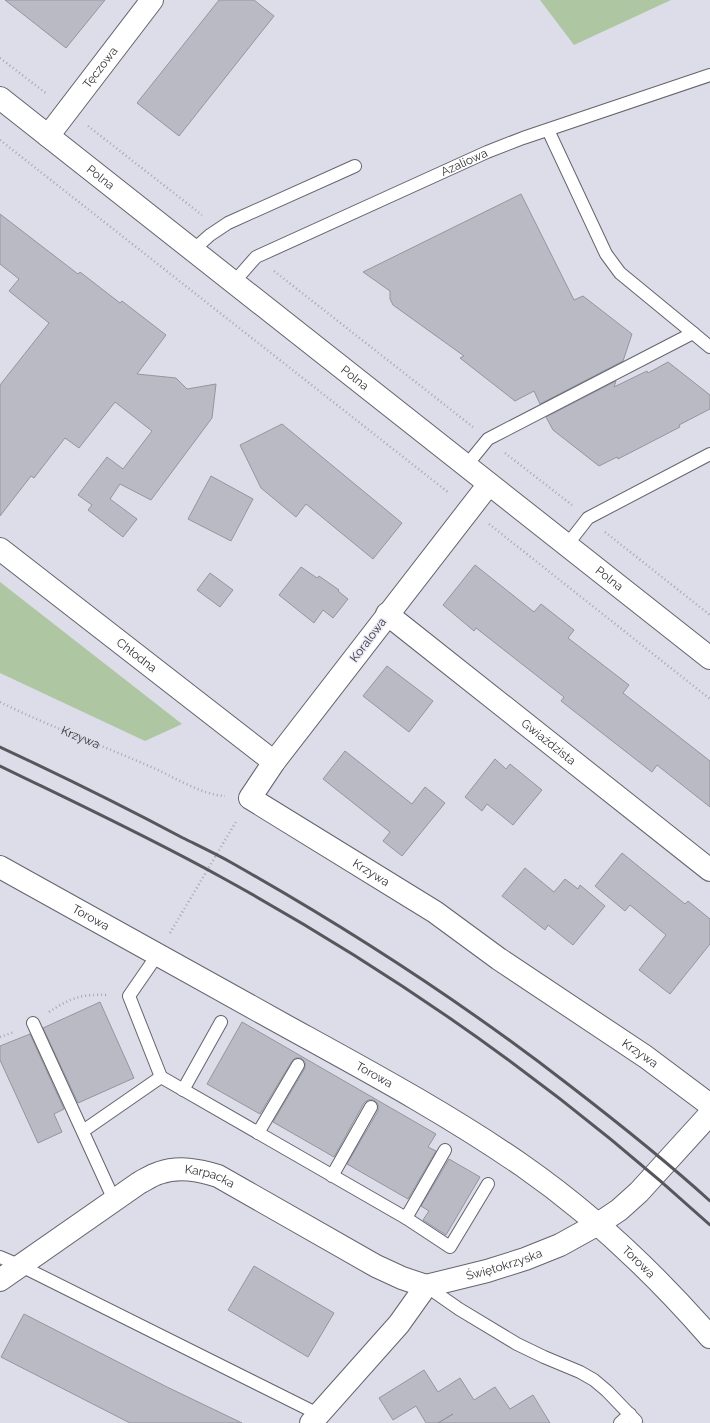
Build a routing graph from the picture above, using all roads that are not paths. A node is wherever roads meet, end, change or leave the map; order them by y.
1 (152, 0) edge
2 (710, 75) edge
3 (0, 98) edge
4 (548, 130) junction
5 (48, 136) junction
6 (355, 166) dead end
7 (192, 250) junction
8 (234, 282) junction
9 (693, 333) junction
10 (710, 347) edge
11 (710, 454) edge
12 (466, 466) junction
13 (489, 484) junction
14 (566, 545) junction
15 (0, 549) edge
16 (387, 614) junction
17 (710, 658) edge
18 (274, 762) junction
19 (250, 798) joint
20 (0, 867) edge
21 (710, 870) edge
22 (158, 954) junction
23 (221, 1022) dead end
24 (33, 1023) road end
25 (298, 1065) dead end
26 (161, 1077) junction
27 (183, 1090) junction
28 (710, 1105) edge
29 (372, 1107) dead end
30 (710, 1114) edge
31 (83, 1131) junction
32 (258, 1133) junction
33 (445, 1150) dead end
34 (332, 1176) junction
35 (488, 1184) dead end
36 (114, 1200) junction
37 (406, 1218) junction
38 (598, 1224) junction
39 (0, 1257) edge
40 (21, 1266) junction
41 (0, 1280) edge
42 (426, 1286) junction
43 (710, 1338) edge
44 (314, 1419) edge
45 (620, 1423) edge

1 - 5 street, Tęczowa
2 - 4 lane, Azaliowa
3 - 5 street, Polna
4 - 8 lane, Azaliowa
4 - 9 lane
5 - 7 street, Polna
6 - 7 lane
7 - 8 street, Polna
8 - 12 street, Polna
9 - 10 lane
9 - 12 lane
11 - 14 lane
12 - 13 street, Polna
13 - 14 street, Polna
13 - 16 street, Koralowa
14 - 17 street, Polna
15 - 18 street, Chłodna
16 - 18 street, Koralowa
16 - 21 street, Gwiaździsta
18 - 19 street, Koralowa
19 - 28 street, Krzywa
20 - 22 street, Torowa
22 - 26 lane
22 - 38 street, Torowa
23 - 27 lane
24 - 31 lane
25 - 32 lane
26 - 27 lane
26 - 31 lane
27 - 32 lane
29 - 34 lane
30 - 38 street, Świętokrzyska
31 - 36 lane
32 - 34 lane
33 - 37 lane
34 - 37 lane
35 - 37 lane
36 - 40 street, Karpacka
36 - 42 street, Karpacka
38 - 42 street, Świętokrzyska
38 - 43 street, Torowa
39 - 40 lane
40 - 41 street, Karpacka
40 - 44 lane
42 - 44 street
42 - 45 lane

